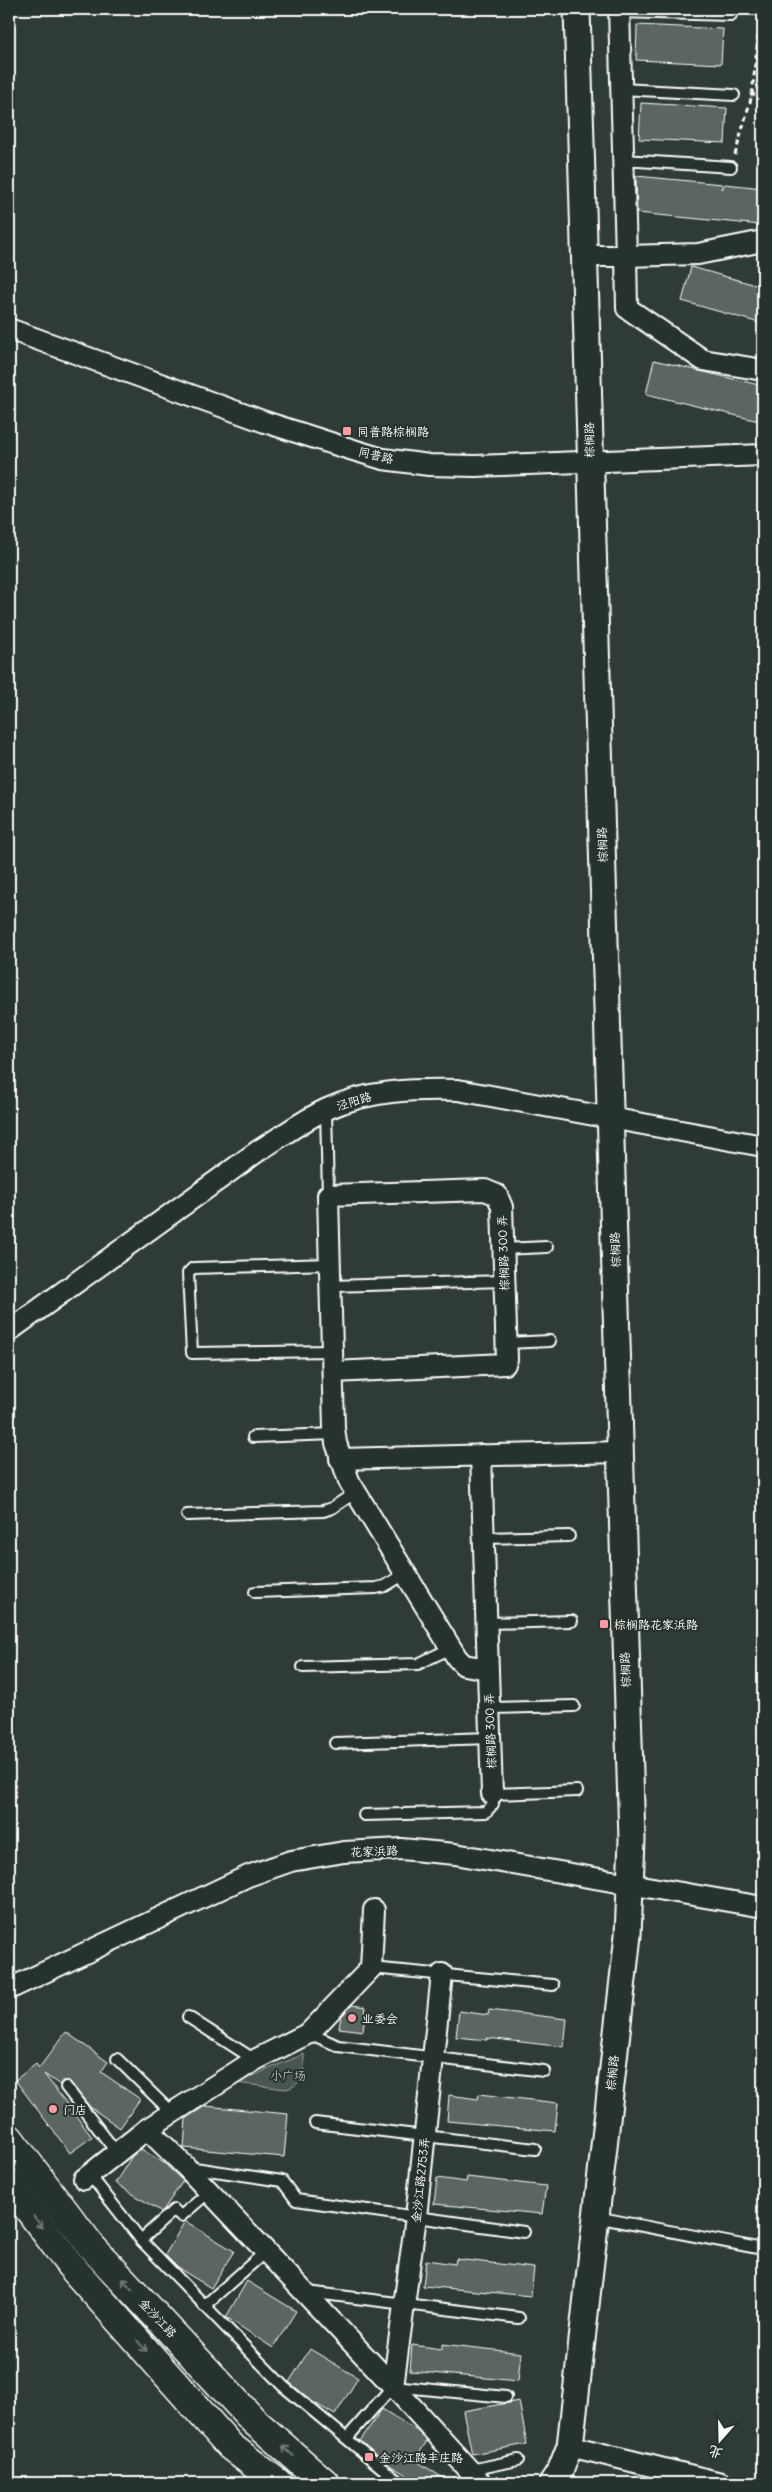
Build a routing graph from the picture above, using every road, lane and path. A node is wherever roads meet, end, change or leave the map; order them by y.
1 (577, 9) edge
2 (761, 9) edge
3 (619, 11) edge
4 (730, 15) dead end
5 (621, 89) junction
6 (734, 95) dead end
7 (624, 160) junction
8 (731, 167) joint
9 (763, 241) edge
10 (584, 256) junction
11 (626, 256) junction
12 (9, 329) edge
13 (763, 370) edge
14 (763, 456) edge
15 (589, 462) junction
16 (326, 1110) junction
17 (611, 1117) junction
18 (763, 1146) edge
19 (328, 1196) junction
20 (547, 1247) dead end
21 (504, 1248) junction
22 (330, 1264) junction
23 (505, 1281) junction
24 (331, 1286) junction
25 (9, 1331) edge
26 (550, 1341) dead end
27 (507, 1343) junction
28 (332, 1351) junction
29 (333, 1372) junction
30 (335, 1434) junction
31 (253, 1437) dead end
32 (621, 1452) junction
33 (481, 1455) junction
34 (340, 1459) junction
35 (356, 1492) junction
36 (187, 1515) dead end
37 (570, 1536) dead end
38 (484, 1538) junction
39 (405, 1574) junction
40 (254, 1592) dead end
41 (572, 1621) dead end
42 (487, 1624) junction
43 (451, 1648) junction
44 (303, 1667) dead end
45 (488, 1669) junction
46 (574, 1706) dead end
47 (490, 1708) junction
48 (491, 1738) junction
49 (336, 1743) dead end
50 (577, 1791) dead end
51 (492, 1794) junction
52 (364, 1815) dead end
53 (631, 1884) junction
54 (763, 1907) edge
55 (374, 1910) dead end
56 (371, 1968) junction
57 (442, 1974) junction
58 (553, 1985) dead end
59 (9, 1989) edge
60 (188, 2017) dead end
61 (309, 2033) junction
62 (117, 2059) dead end
63 (433, 2059) junction
64 (255, 2060) junction
65 (544, 2071) dead end
66 (66, 2087) dead end
67 (171, 2112) junction
68 (315, 2123) dead end
69 (147, 2129) junction
70 (425, 2136) junction
71 (9, 2138) edge
72 (535, 2149) dead end
73 (117, 2153) junction
74 (186, 2167) junction
75 (87, 2177) joint
76 (9, 2183) edge
77 (209, 2192) junction
78 (416, 2217) junction
79 (596, 2217) junction
80 (524, 2232) dead end
81 (141, 2240) junction
82 (763, 2249) edge
83 (265, 2252) junction
84 (302, 2291) junction
85 (405, 2304) junction
86 (204, 2306) junction
87 (519, 2318) dead end
88 (394, 2386) junction
89 (506, 2397) dead end
90 (347, 2438) junction
91 (570, 2446) junction
92 (518, 2460) dead end
93 (476, 2477) edge
94 (278, 2483) edge
95 (325, 2483) edge
96 (400, 2483) edge
97 (552, 2483) edge
98 (720, 2483) edge

1 - 10 street, 棕榈路
2 - 8 path
3 - 4 lane
3 - 5 street
5 - 6 lane
5 - 7 street
7 - 8 lane
7 - 11 street
9 - 11 street
10 - 11 street
10 - 15 street, 棕榈路
11 - 13 street
12 - 15 street, 同普路
14 - 15 street, 同普路
15 - 17 street, 棕榈路
16 - 17 street, 泾阳路
16 - 19 lane
16 - 25 street, 泾阳路
17 - 18 street, 泾阳路
17 - 32 street, 棕榈路
19 - 21 street, 棕榈路 300 弄
19 - 22 street
20 - 21 lane
21 - 23 street, 棕榈路 300 弄
22 - 24 street
22 - 28 lane
23 - 24 lane
23 - 27 street, 棕榈路 300 弄
24 - 28 street
26 - 27 lane
27 - 29 street, 棕榈路 300 弄
28 - 29 street
29 - 30 street
30 - 31 lane
30 - 34 street
32 - 33 street
32 - 53 street, 棕榈路
33 - 34 street
33 - 38 street, 棕榈路 300 弄
34 - 35 street
35 - 36 lane
35 - 39 street
37 - 38 lane
38 - 42 street, 棕榈路 300 弄
39 - 40 lane
39 - 43 street
41 - 42 lane
42 - 45 street, 棕榈路 300 弄
43 - 44 lane
43 - 45 street
45 - 47 street, 棕榈路 300 弄
46 - 47 lane
47 - 48 street, 棕榈路 300 弄
48 - 49 lane
48 - 51 street, 棕榈路 300 弄
50 - 51 lane
51 - 52 lane
53 - 54 street, 花家浜路
53 - 59 street, 花家浜路
53 - 79 street, 棕榈路
55 - 56 street
56 - 57 lane
56 - 61 street
57 - 58 lane
57 - 63 street, 金沙江路2753弄
60 - 64 lane
61 - 63 lane
61 - 64 street
62 - 67 lane
63 - 65 lane
63 - 70 street, 金沙江路2753弄
64 - 67 street
66 - 73 lane
67 - 69 street
68 - 70 lane
69 - 73 street
69 - 74 street
70 - 72 lane
70 - 78 street, 金沙江路2753弄
95 -> 71 main road, 金沙江路
73 - 75 street
74 - 77 street
74 - 78 lane
75 - 81 lane
76 -> 94 main road
77 - 81 lane
77 - 83 street
78 - 80 lane
78 - 85 street, 金沙江路2753弄
79 - 82 lane
79 - 91 street, 棕榈路
81 - 86 lane
83 - 84 street
83 - 86 lane
84 - 85 lane
84 - 88 street
85 - 87 lane
85 - 88 street, 金沙江路2753弄
86 - 90 lane
88 - 89 lane
88 - 90 lane
88 - 93 street
90 - 96 lane
91 - 97 street, 棕榈路
91 - 98 street
92 - 93 lane

